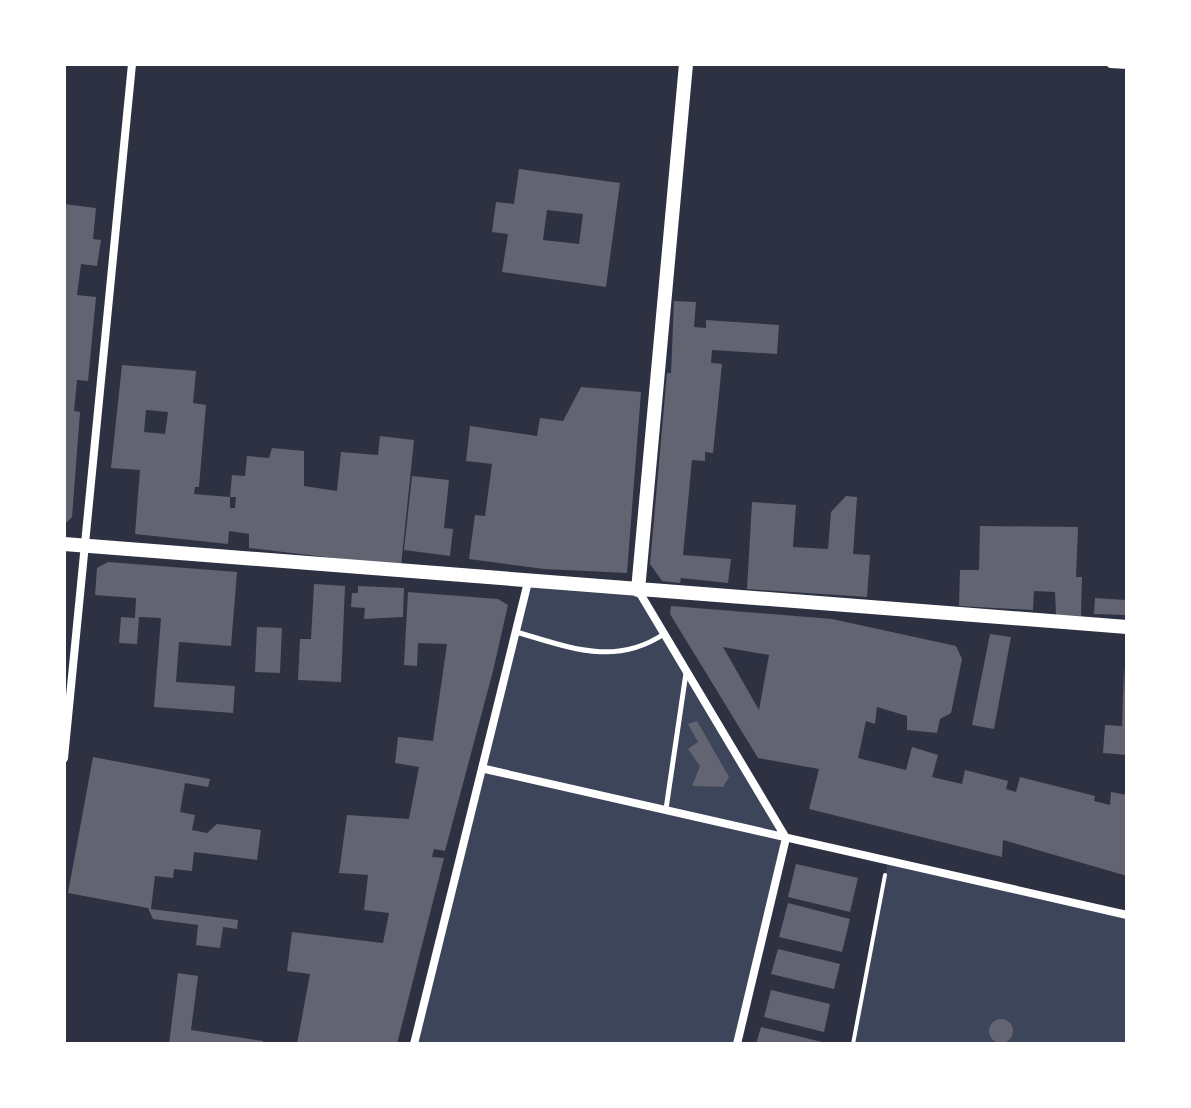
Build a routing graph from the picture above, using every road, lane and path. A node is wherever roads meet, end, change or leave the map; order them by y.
1 (132, 64) edge
2 (686, 64) edge
3 (1111, 64) edge
4 (1127, 65) edge
5 (64, 544) edge
6 (83, 546) junction
7 (528, 582) junction
8 (638, 590) junction
9 (1127, 627) edge
10 (516, 632) junction
11 (664, 634) junction
12 (686, 672) junction
13 (64, 758) edge
14 (485, 769) junction
15 (666, 810) junction
16 (786, 838) junction
17 (888, 861) junction
18 (1127, 915) edge
19 (414, 1044) edge
20 (737, 1044) edge
21 (853, 1044) edge

1 - 6 street
2 - 8 main road
3 - 4 street
5 - 6 main road
6 - 7 main road
6 - 13 street
7 - 8 main road
7 - 10 street
8 - 9 main road
8 - 11 street
10 - 11 lane
10 - 14 street
11 - 12 street
12 - 15 lane
12 - 16 street
14 - 15 street
14 - 19 street
15 - 16 street
16 - 17 street
16 - 20 street
17 - 18 street
17 - 21 path

